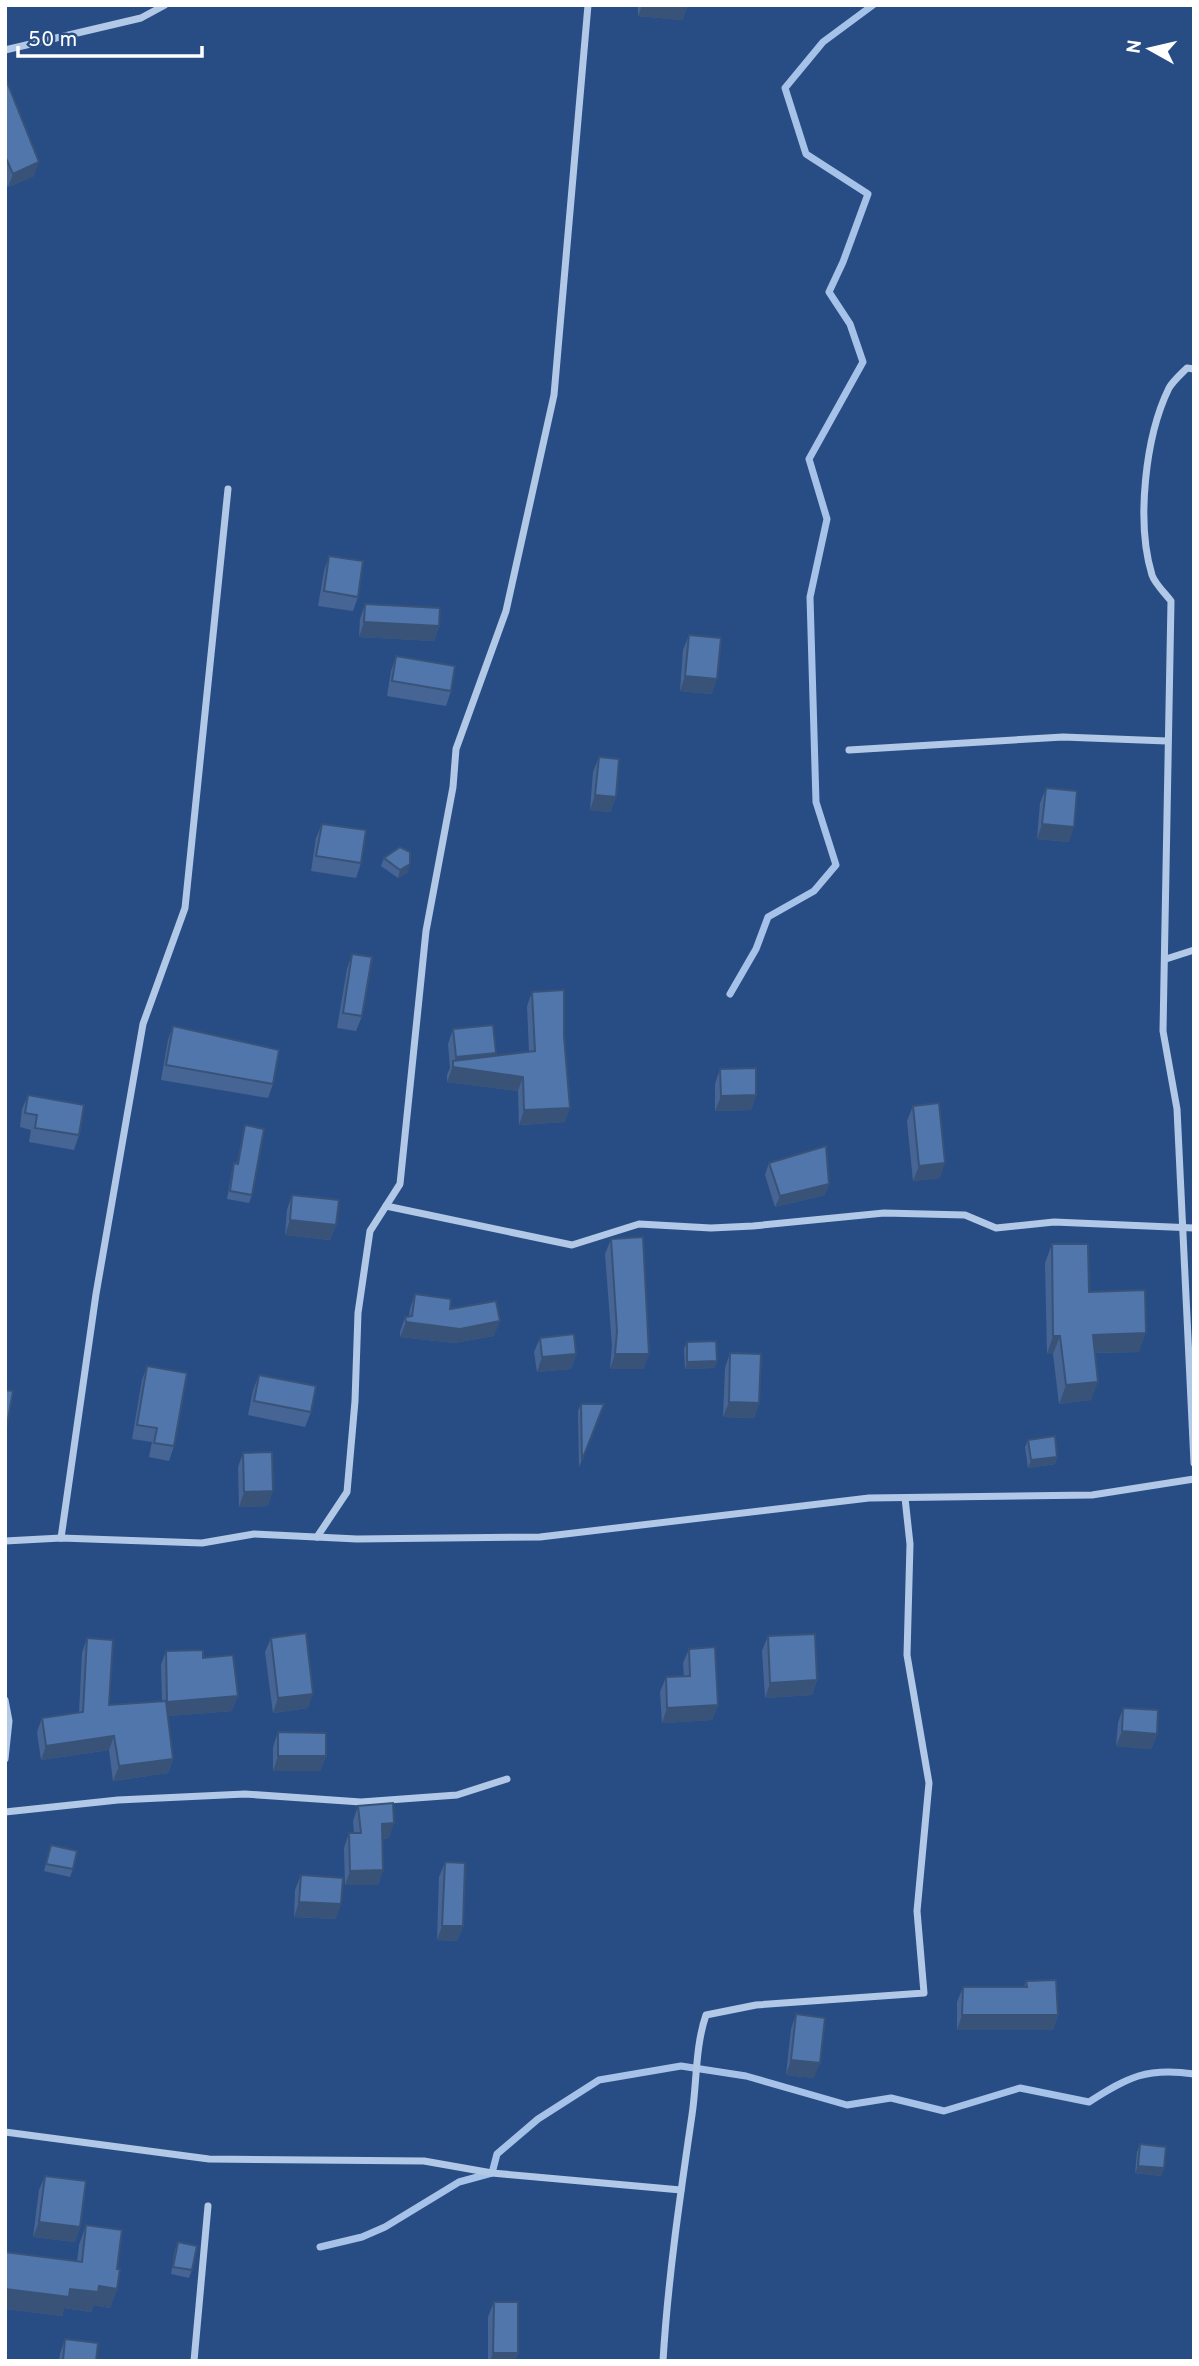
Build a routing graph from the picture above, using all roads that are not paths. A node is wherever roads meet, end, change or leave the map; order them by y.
1 (165, 5) edge
2 (589, 5) edge
3 (5, 50) edge
4 (1194, 369) edge
5 (228, 489) dead end
6 (1167, 741) junction
7 (849, 750) dead end
8 (1194, 950) edge
9 (1166, 960) junction
10 (386, 1206) junction
11 (1194, 1227) edge
12 (1181, 1228) junction
13 (1194, 1463) edge
14 (1194, 1479) edge
15 (905, 1497) junction
16 (317, 1537) junction
17 (61, 1538) junction
18 (5, 1541) edge
19 (5, 1700) edge
20 (5, 1759) edge
21 (507, 1779) dead end
22 (5, 1811) edge
23 (5, 2132) edge
24 (681, 2190) junction
25 (208, 2206) dead end
26 (194, 2361) edge
27 (663, 2361) edge

1 - 3 street
2 - 10 street
4 - 6 street
5 - 17 street
6 - 7 street
6 - 9 street
8 - 9 street
9 - 12 street
10 - 12 street
10 - 16 street
11 - 12 street
12 - 13 street
14 - 15 street
15 - 16 street
15 - 24 street
16 - 17 street
17 - 18 street
19 - 20 street
21 - 22 street
23 - 24 street
24 - 27 street
25 - 26 street

